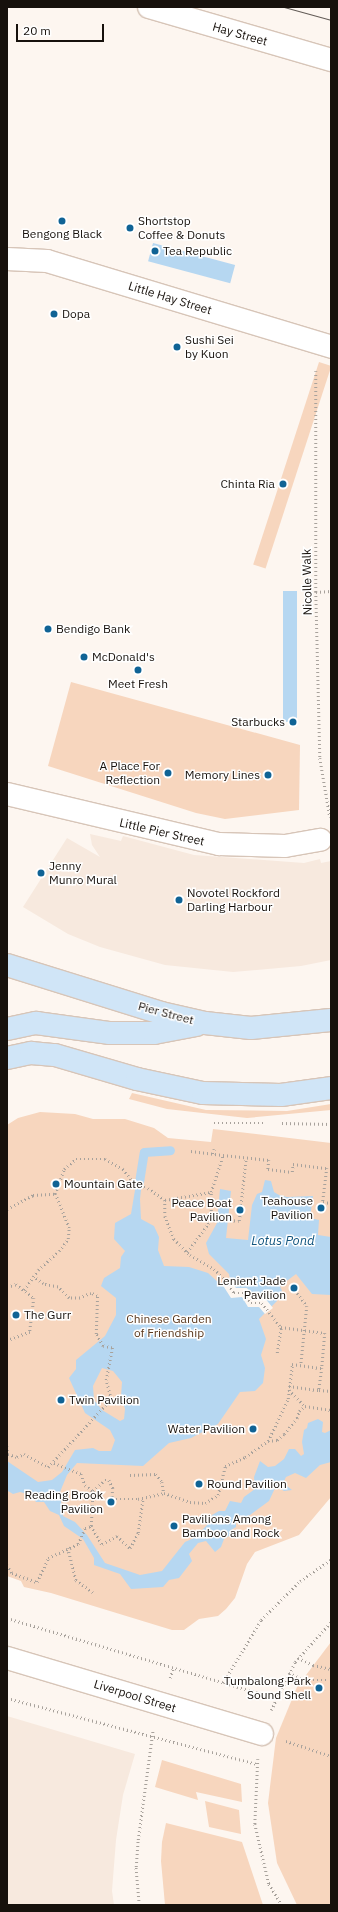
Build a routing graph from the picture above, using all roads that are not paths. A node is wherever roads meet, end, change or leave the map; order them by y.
1 (149, 7) edge
2 (331, 60) edge
3 (7, 259) edge
4 (324, 345) edge
5 (7, 794) edge
6 (320, 840) dead end
7 (7, 965) edge
8 (331, 1020) edge
9 (157, 1023) junction
10 (7, 1028) edge
11 (7, 1058) edge
12 (331, 1088) edge
13 (7, 1658) edge
14 (262, 1734) road end

1 - 2 street, Hay Street
3 - 4 street, Little Hay Street
5 - 6 street, Little Pier Street
7 - 9 main road, Pier Street
8 - 9 main road, Pier Street
9 - 10 main road
11 - 12 main road
13 - 14 street, Liverpool Street

